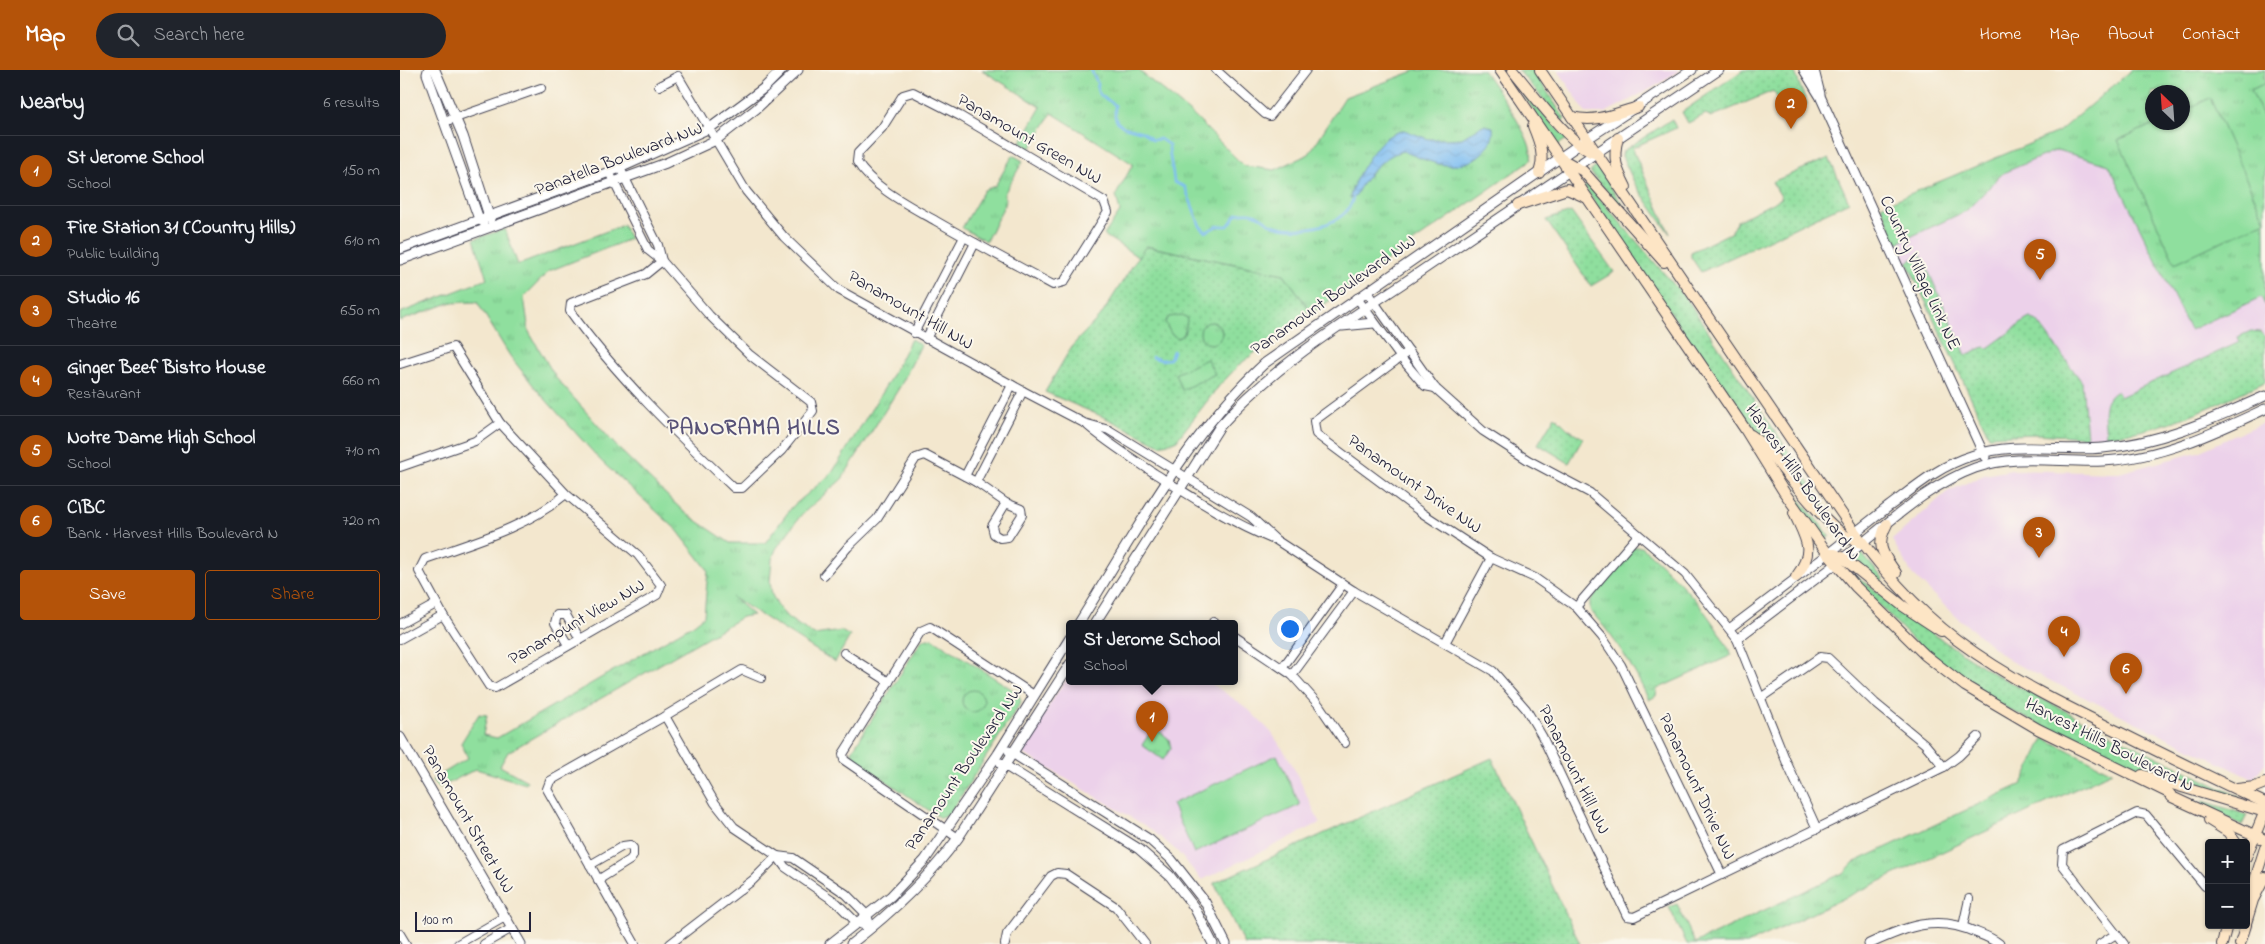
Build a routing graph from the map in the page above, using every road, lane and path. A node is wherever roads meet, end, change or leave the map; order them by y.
1 (428, 70) edge
2 (435, 70) edge
3 (782, 70) edge
4 (798, 70) edge
5 (1216, 70) edge
6 (1306, 70) edge
7 (1500, 70) edge
8 (1513, 70) edge
9 (1540, 70) edge
10 (1692, 70) edge
11 (1719, 70) edge
12 (1804, 70) edge
13 (1814, 70) edge
14 (658, 86) dead end
15 (541, 88) dead end
16 (1820, 96) junction
17 (1525, 107) junction
18 (1638, 107) junction
19 (1572, 117) junction
20 (455, 118) junction
21 (444, 122) junction
22 (710, 128) junction
23 (1618, 138) junction
24 (716, 140) junction
25 (1583, 142) junction
26 (1596, 153) junction
27 (1560, 158) junction
28 (620, 168) junction
29 (1572, 168) junction
30 (609, 172) junction
31 (1538, 173) junction
32 (625, 178) junction
33 (614, 183) junction
34 (1587, 198) junction
35 (1518, 205) junction
36 (490, 215) junction
37 (479, 219) junction
38 (1646, 226) junction
39 (489, 227) junction
40 (964, 237) junction
41 (975, 243) junction
42 (400, 249) edge
43 (400, 260) edge
44 (662, 261) junction
45 (1690, 290) junction
46 (1367, 292) junction
47 (1357, 298) junction
48 (1374, 302) junction
49 (1364, 308) junction
50 (1374, 323) junction
51 (1337, 328) junction
52 (914, 333) junction
53 (926, 339) junction
54 (1409, 351) junction
55 (1400, 358) junction
56 (400, 364) edge
57 (1012, 385) junction
58 (1435, 388) junction
59 (1023, 391) junction
60 (2265, 396) edge
61 (2265, 409) edge
62 (500, 423) junction
63 (1084, 423) junction
64 (1745, 429) junction
65 (1984, 452) junction
66 (1988, 464) junction
67 (400, 467) edge
68 (1174, 470) junction
69 (1186, 477) junction
70 (970, 479) junction
71 (1168, 481) junction
72 (1179, 489) junction
73 (1784, 492) junction
74 (566, 494) junction
75 (1006, 503) junction
76 (1887, 524) junction
77 (1638, 535) junction
78 (1851, 535) junction
79 (1276, 540) junction
80 (1862, 543) junction
81 (1828, 554) junction
82 (1491, 558) junction
83 (1840, 561) junction
84 (824, 575) dead end
85 (1796, 577) junction
86 (1343, 584) junction
87 (1354, 591) junction
88 (1915, 601) junction
89 (436, 604) junction
90 (1576, 607) junction
91 (443, 615) junction
92 (1083, 620) edge
93 (1097, 620) edge
94 (400, 624) edge
95 (1730, 628) junction
96 (1238, 638) edge
97 (1737, 638) junction
98 (580, 639) junction
99 (1956, 639) junction
100 (400, 640) edge
101 (1446, 643) junction
102 (1066, 644) edge
103 (568, 645) junction
104 (844, 653) dead end
105 (1284, 667) junction
106 (1066, 670) edge
107 (1292, 675) junction
108 (761, 678) dead end
109 (889, 682) junction
110 (1034, 695) junction
111 (1762, 697) junction
112 (1045, 702) junction
113 (665, 716) junction
114 (1978, 737) dead end
115 (400, 738) edge
116 (1345, 743) dead end
117 (1002, 748) junction
118 (1013, 753) junction
119 (994, 759) junction
120 (1005, 766) junction
121 (1944, 767) junction
122 (2119, 769) junction
123 (2265, 784) edge
124 (2236, 789) junction
125 (2172, 797) junction
126 (2265, 803) edge
127 (2265, 812) edge
128 (1817, 829) junction
129 (947, 830) junction
130 (2260, 834) edge
131 (958, 838) junction
132 (2233, 839) edge
133 (2265, 840) edge
134 (2265, 848) edge
135 (2250, 850) edge
136 (777, 856) junction
137 (590, 865) junction
138 (1722, 875) junction
139 (2265, 877) edge
140 (598, 880) junction
141 (2205, 886) dead end
142 (2250, 895) edge
143 (1969, 899) dead end
144 (2250, 910) edge
145 (867, 915) junction
146 (505, 917) junction
147 (857, 923) junction
148 (1963, 926) junction
149 (512, 928) junction
150 (870, 928) junction
151 (2226, 929) edge
152 (2241, 929) edge
153 (2244, 929) edge
154 (400, 934) edge
155 (2116, 934) junction
156 (406, 944) edge
157 (458, 944) edge
158 (484, 944) edge
159 (521, 944) edge
160 (635, 944) edge
161 (670, 944) edge
162 (830, 944) edge
163 (851, 944) edge
164 (1005, 944) edge
165 (1145, 944) edge
166 (1213, 944) edge
167 (1226, 944) edge
168 (1869, 944) edge
169 (1999, 944) edge
170 (2100, 944) edge
171 (2124, 944) edge
172 (2222, 944) edge
173 (2238, 944) edge

1 - 21 street
2 - 20 street
3 - 22 street, Panatella Boulevard NW
4 - 24 street, Panatella Boulevard NW
5 - 6 street
7 - 17 main road, Harvest Hills Boulevard N
8 - 25 main road
9 - 19 main road
10 - 18 street, Panamount Boulevard NW
11 - 23 street, Panamount Boulevard NW
12 - 16 street, Country Village Link NE
13 - 16 street, Country Village Link NE
14 - 22 street, Panamount Hill NW
15 - 20 street
16 - 65 street, Country Village Link NE
17 - 27 main road, Harvest Hills Boulevard N
17 - 31 main road
18 - 19 main road
18 - 25 street, Panamount Boulevard NW
19 - 25 main road
20 - 21 street
20 - 36 street
21 - 37 street
22 - 24 street, Panamount Hill NW
22 - 28 street, Panatella Boulevard NW
23 - 26 street, Panamount Boulevard NW
23 - 38 main road
24 - 32 street, Panatella Boulevard NW
24 - 52 street, Panamount Hill NW
25 - 26 main road
25 - 27 street, Panamount Boulevard NW
26 - 29 street, Panamount Boulevard NW
26 - 38 main road, Harvest Hills Boulevard N
27 - 29 main road, Harvest Hills Boulevard N
27 - 31 street, Panamount Boulevard NW
28 - 30 street, Panatella Boulevard NW
28 - 32 street
29 - 34 main road, Harvest Hills Boulevard N
29 - 35 street, Panamount Boulevard NW
29 - 45 main road
30 - 33 street
30 - 36 street, Panatella Boulevard NW
31 - 46 street, Panamount Boulevard NW
32 - 33 street, Panatella Boulevard NW
32 - 44 street
33 - 39 street, Panatella Boulevard NW
33 - 44 street
34 - 35 main road
34 - 64 main road, Harvest Hills Boulevard N
35 - 48 street, Panamount Boulevard NW
36 - 37 street, Panatella Boulevard NW
36 - 39 street
37 - 39 street
37 - 42 street, Panatella Boulevard NW
38 - 45 main road, Harvest Hills Boulevard N
39 - 43 street, Panatella Boulevard NW
40 - 41 street, Panamount Green NW
40 - 41 street, Panamount Green NW
40 - 52 street
41 - 53 street
44 - 44 street
45 - 78 main road, Harvest Hills Boulevard N
46 - 47 street, Panamount Boulevard NW
46 - 48 street
47 - 49 street
47 - 68 street, Panamount Boulevard NW
48 - 49 street, Panamount Boulevard NW
48 - 54 street
49 - 50 street
49 - 51 street, Panamount Boulevard NW
50 - 51 street
50 - 55 street
51 - 69 street, Panamount Boulevard NW
52 - 53 street, Panamount Hill NW
53 - 57 street, Panamount Hill NW
54 - 55 street, Panamount Drive NW
54 - 58 street
55 - 58 street
55 - 82 street, Panamount Drive NW
56 - 62 street, Panamount View NW
57 - 59 street, Panamount Hill NW
57 - 70 street
58 - 77 street
59 - 63 street, Panamount Hill NW
59 - 70 street
60 - 65 street
61 - 66 street
62 - 67 street
62 - 74 street, Panamount View NW
63 - 68 street, Panamount Hill NW
63 - 71 street, Panamount Hill NW
64 - 73 main road, Harvest Hills Boulevard N
64 - 78 main road
65 - 66 street, Country Village Link NE
65 - 78 street
66 - 76 street
68 - 69 street, Panamount Hill NW
68 - 71 street, Panamount Boulevard NW
69 - 72 street, Panamount Boulevard NW
69 - 79 street, Panamount Hill NW
70 - 75 street
70 - 84 street
71 - 72 street, Panamount Hill NW
71 - 92 street, Panamount Boulevard NW
72 - 79 street, Panamount Hill NW
72 - 93 street, Panamount Boulevard NW
73 - 81 main road, Harvest Hills Boulevard N
73 - 85 main road
74 - 89 street, Panamount View NW
74 - 98 street, Panamount View NW
75 - 75 street
76 - 80 street
76 - 88 main road
77 - 90 street
77 - 95 street
78 - 80 main road
78 - 81 street
79 - 86 street, Panamount Hill NW
80 - 83 street
80 - 88 main road, Harvest Hills Boulevard N
81 - 83 main road, Harvest Hills Boulevard N
81 - 85 street
82 - 90 street, Panamount Drive NW
82 - 101 street
83 - 97 street
83 - 99 main road
83 - 122 main road, Harvest Hills Boulevard N
85 - 95 street
86 - 87 street, Panamount Hill NW
86 - 105 street
87 - 101 street, Panamount Hill NW
87 - 107 street
88 - 99 main road, Harvest Hills Boulevard N
89 - 91 street, Panamount View NW
89 - 94 street
90 - 138 street, Panamount Drive NW
91 - 100 street
91 - 103 street, Panamount View NW
95 - 97 street
96 - 105 street
97 - 111 street
98 - 103 street, Panamount View NW
98 - 103 street
99 - 124 main road, Harvest Hills Boulevard N
101 - 138 street, Panamount Hill NW
102 - 110 street, Panamount Boulevard NW
104 - 109 street
105 - 107 street
106 - 112 street, Panamount Boulevard NW
107 - 116 street
108 - 113 street
109 - 110 street
109 - 129 street
110 - 112 street
110 - 117 street, Panamount Boulevard NW
111 - 121 street
111 - 128 street
112 - 118 street, Panamount Boulevard NW
113 - 136 street
113 - 137 street
114 - 121 street, Panamount Drive NW
115 - 146 street, Panamount Street NW
117 - 118 street
117 - 119 street, Panamount Boulevard NW
118 - 120 street, Panamount Boulevard NW
118 - 167 street
119 - 120 street
119 - 129 street, Panamount Boulevard NW
120 - 131 street, Panamount Boulevard NW
120 - 166 street
121 - 128 street, Panamount Drive NW
122 - 125 main road, Harvest Hills Boulevard N
122 - 127 main road
123 - 124 main road
124 - 126 main road, Harvest Hills Boulevard N
125 - 130 main road, Harvest Hills Boulevard N
125 - 132 main road
127 - 130 main road
128 - 138 street, Panamount Drive NW
129 - 131 street
129 - 145 street, Panamount Boulevard NW
130 - 133 main road, Harvest Hills Boulevard N
130 - 135 main road
131 - 150 street, Panamount Boulevard NW
134 - 142 main road
136 - 145 street
136 - 147 street
136 - 161 street
137 - 140 street
137 - 140 street
139 - 144 main road
140 - 160 street
141 - 155 street
143 - 148 street
145 - 147 street, Panamount Boulevard NW
145 - 150 street
146 - 149 street, Panamount Street NW
146 - 157 street
147 - 150 street
147 - 162 street, Panamount Boulevard NW
148 - 168 street
148 - 169 street
149 - 158 street
149 - 159 street, Panamount Street NW
150 - 163 street, Panamount Boulevard NW
151 - 172 main road
152 - 173 main road
153 - 173 main road
154 - 156 street
155 - 170 street
155 - 171 street
164 - 165 street

